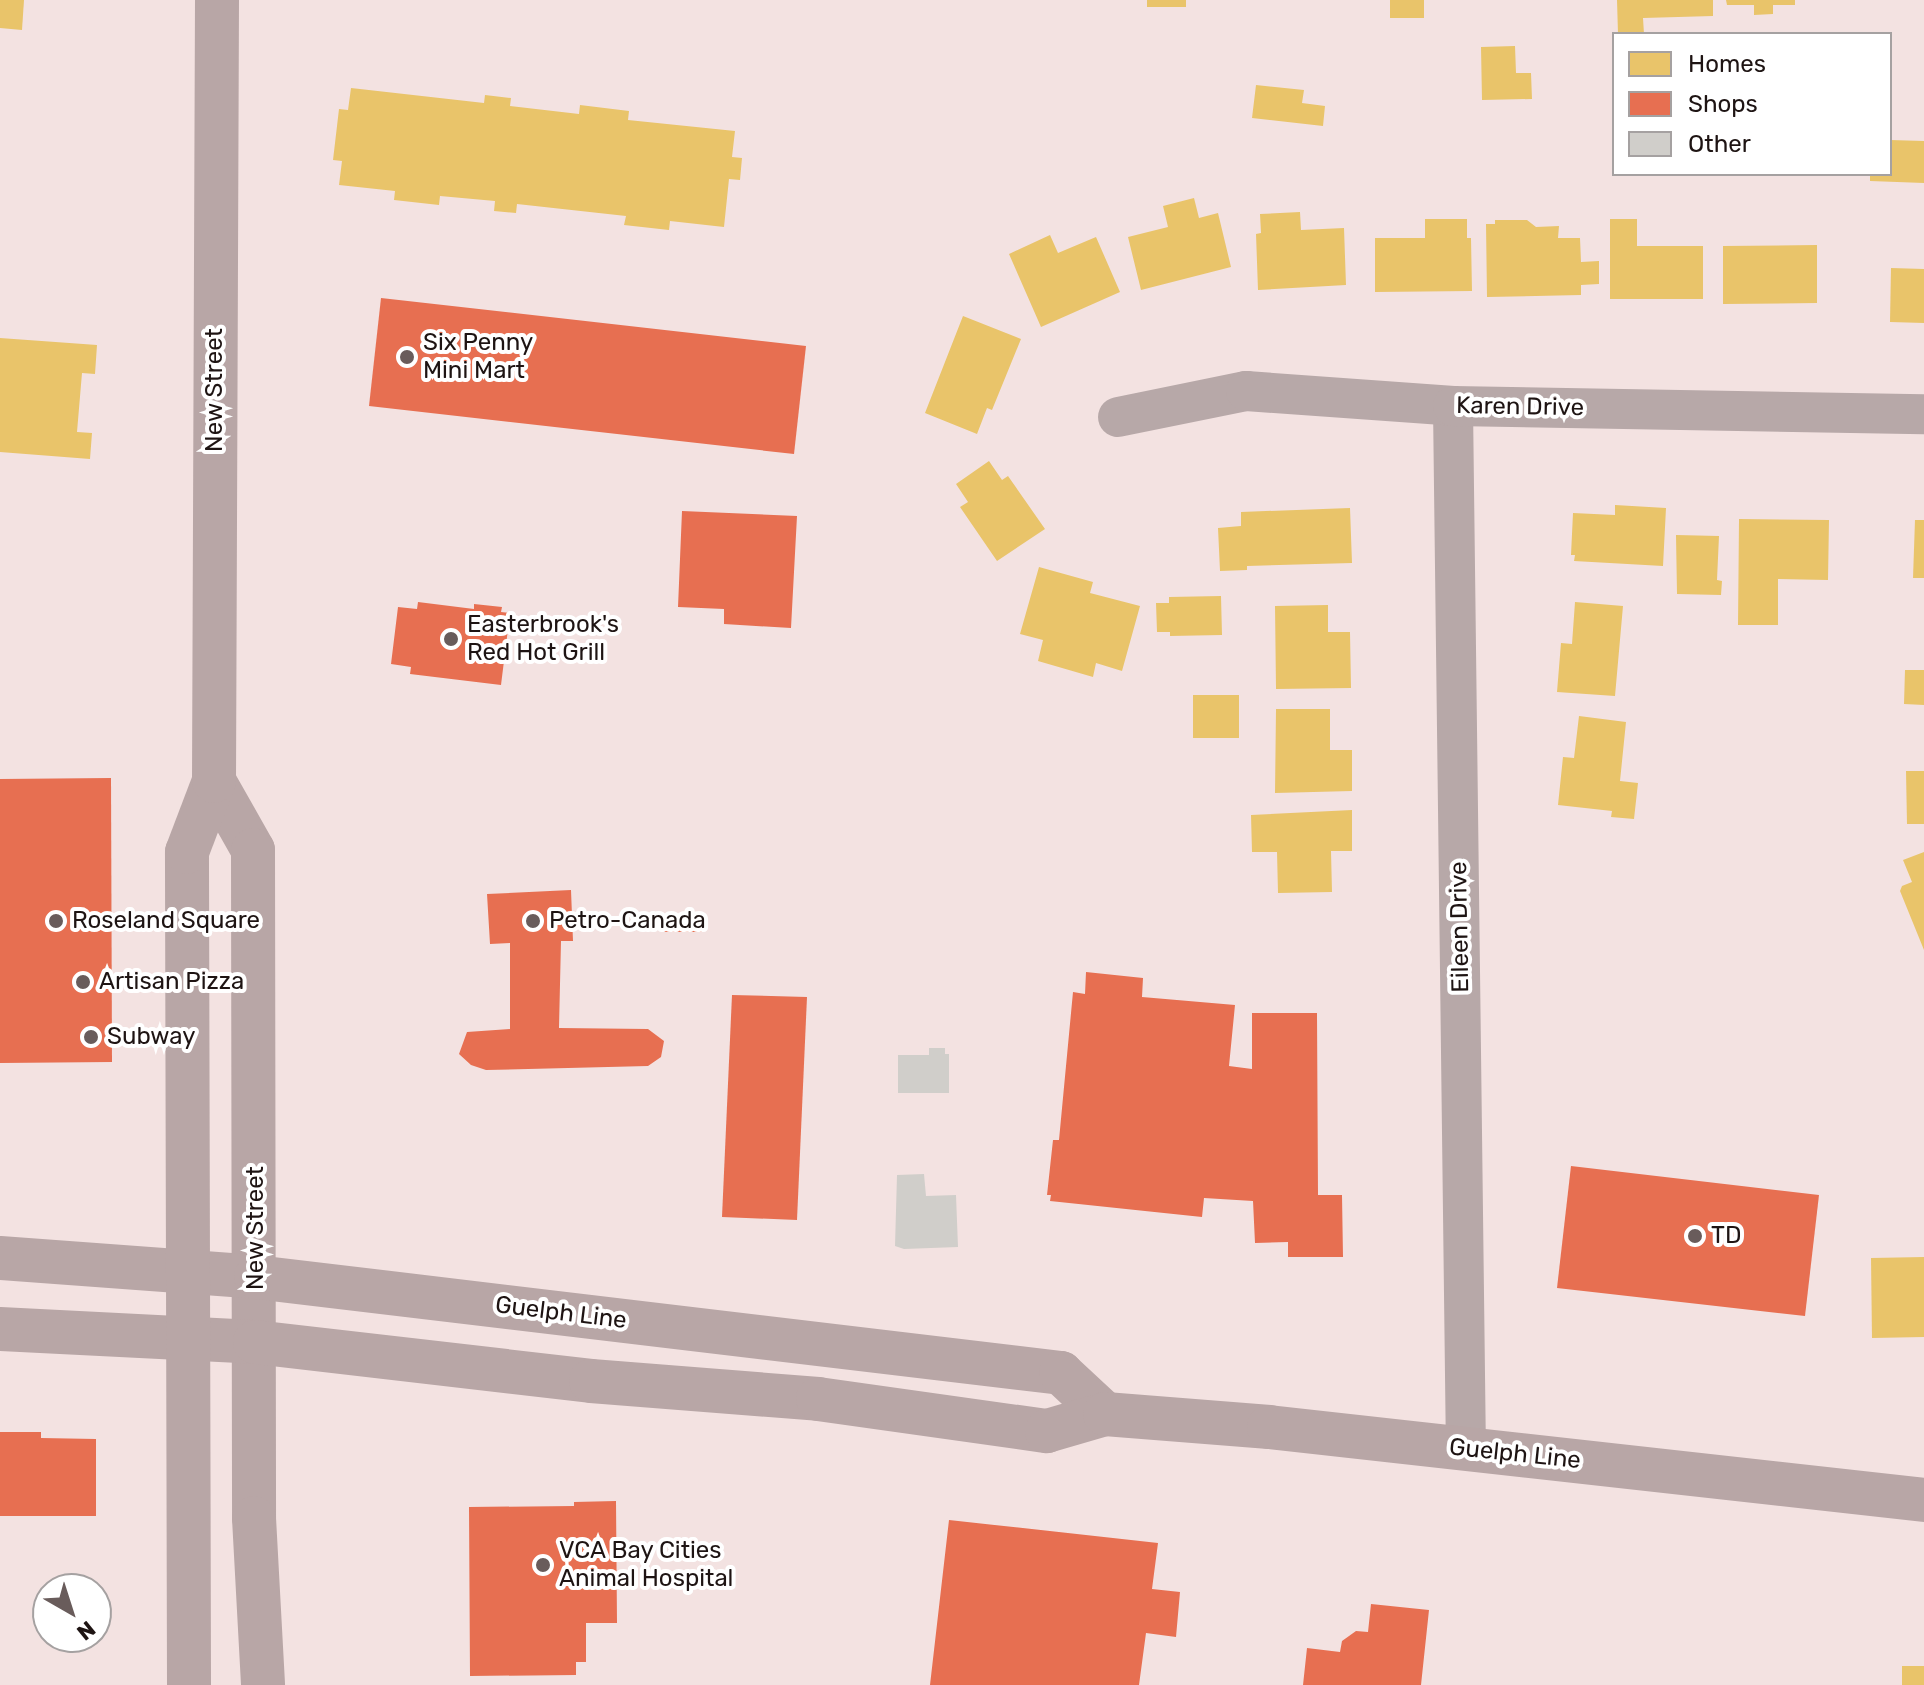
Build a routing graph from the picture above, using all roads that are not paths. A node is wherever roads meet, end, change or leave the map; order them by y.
1 (217, 0) edge
2 (1453, 406) junction
3 (1924, 414) edge
4 (1118, 417) dead end
5 (214, 781) junction
6 (0, 1258) edge
7 (188, 1272) junction
8 (256, 1277) junction
9 (0, 1329) edge
10 (187, 1338) junction
11 (255, 1342) junction
12 (1105, 1414) junction
13 (1466, 1448) junction
14 (1924, 1500) edge
15 (189, 1685) edge
16 (263, 1685) edge

1 - 5 main road, New Street
2 - 3 street, Karen Drive
2 - 4 street, Karen Drive
2 - 13 street, Eileen Drive
5 - 7 main road, New Street
5 - 8 main road, New Street
6 - 7 main road, Guelph Line
7 - 8 main road, Guelph Line
7 - 10 main road, New Street
8 - 11 main road, New Street
8 - 12 main road, Guelph Line
9 - 10 main road, Guelph Line
10 - 11 main road, Guelph Line
10 - 15 main road, New Street
11 - 12 main road, Guelph Line
11 - 16 main road, New Street
12 - 13 main road, Guelph Line
13 - 14 main road, Guelph Line

